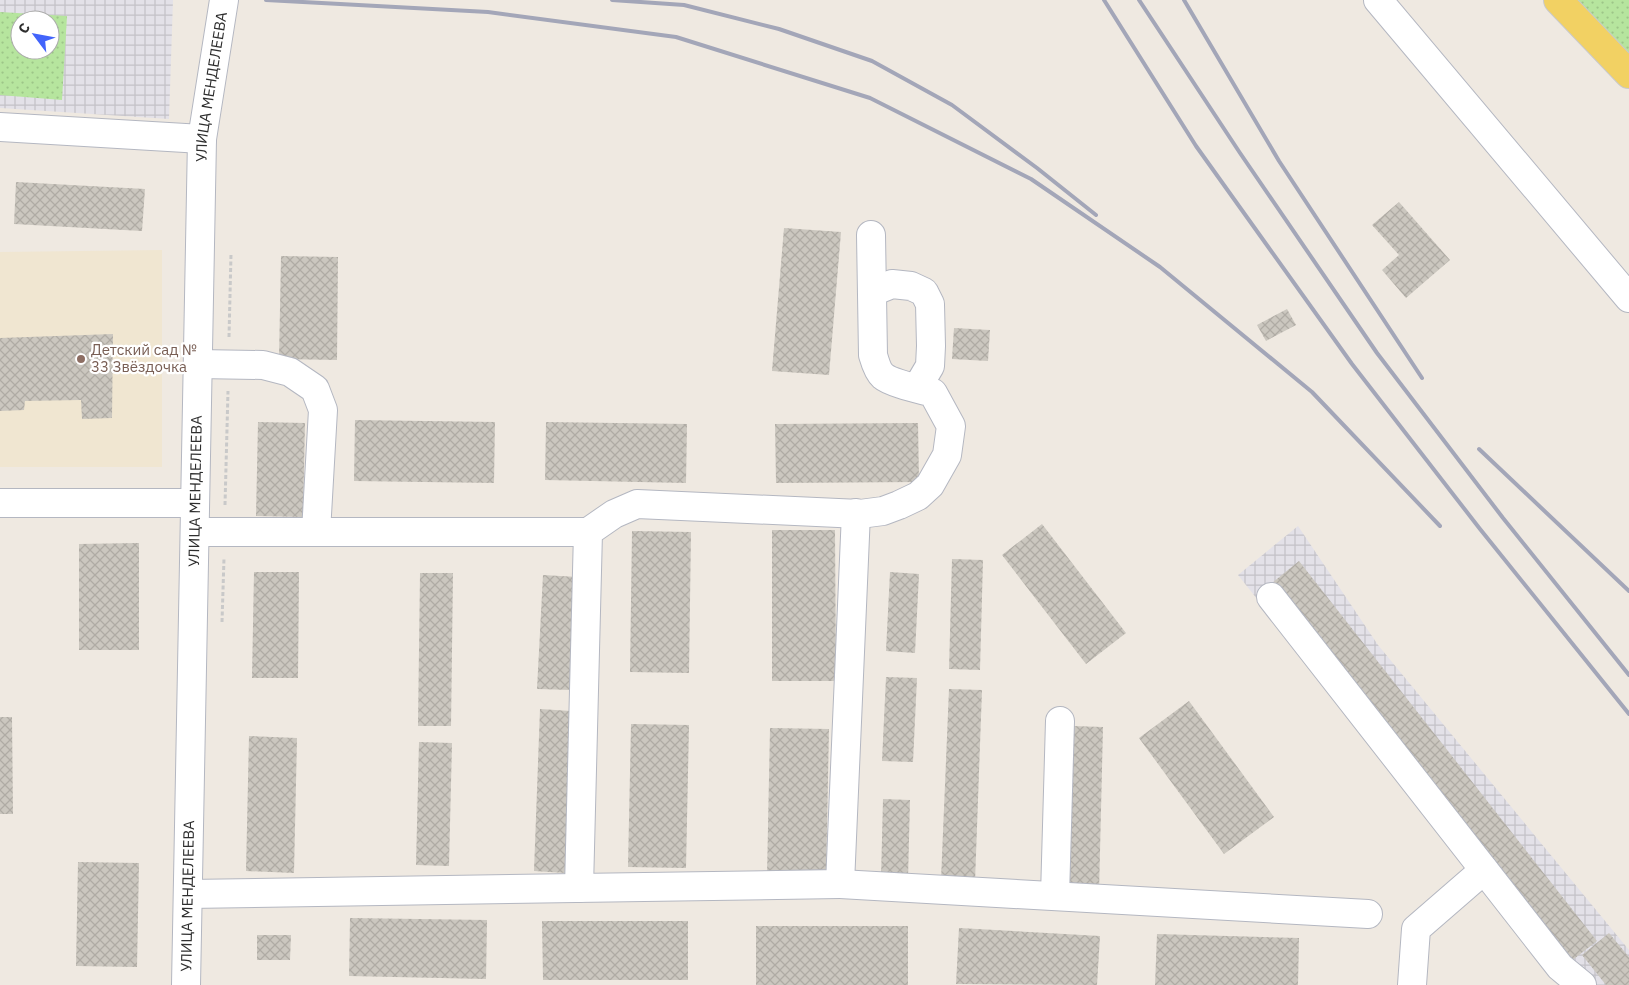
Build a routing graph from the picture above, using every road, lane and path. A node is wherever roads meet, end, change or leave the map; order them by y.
1 (224, 0) edge
2 (1378, 0) edge
3 (1558, 0) edge
4 (1629, 74) edge
5 (0, 127) edge
6 (202, 139) junction
7 (871, 234) dead end
8 (872, 292) junction
9 (1629, 298) edge
10 (198, 364) junction
11 (916, 388) junction
12 (0, 503) edge
13 (195, 503) junction
14 (856, 513) junction
15 (195, 532) junction
16 (316, 532) junction
17 (588, 532) junction
18 (1271, 598) dead end
19 (1060, 722) dead end
20 (1484, 870) junction
21 (840, 884) junction
22 (579, 888) junction
23 (188, 894) junction
24 (1055, 896) junction
25 (1368, 914) dead end
26 (186, 985) edge
27 (1412, 985) edge
28 (1582, 985) edge

1 - 6 street, УЛИЦА МЕНДЕЛЕЕВА
2 - 9 street
3 - 4 main road
5 - 6 street
6 - 10 street, УЛИЦА МЕНДЕЛЕЕВА
7 - 8 street
8 - 11 street
8 - 11 street
10 - 13 street, УЛИЦА МЕНДЕЛЕЕВА
10 - 16 street
11 - 14 street
12 - 13 street
13 - 15 street, УЛИЦА МЕНДЕЛЕЕВА
14 - 17 street
14 - 21 street
15 - 16 street
15 - 23 street, УЛИЦА МЕНДЕЛЕЕВА
16 - 17 street
17 - 22 street
18 - 20 street
19 - 24 street
20 - 27 street
20 - 28 street
21 - 22 street
21 - 24 street
22 - 23 street
23 - 26 street, УЛИЦА МЕНДЕЛЕЕВА
24 - 25 street

